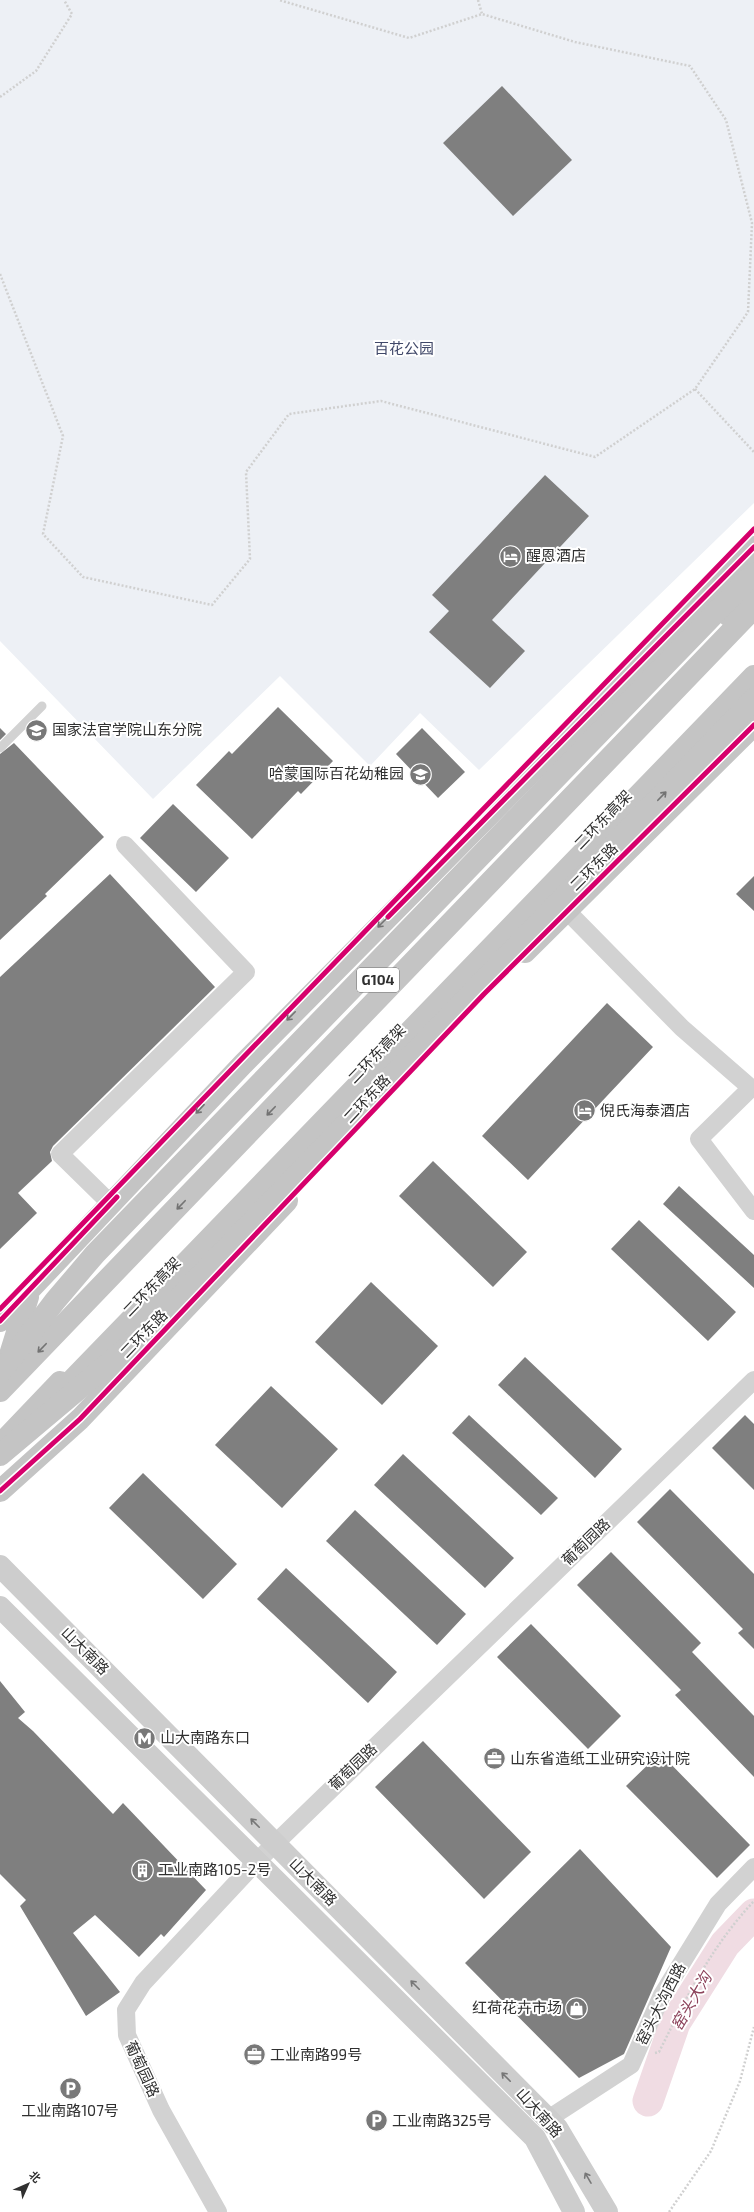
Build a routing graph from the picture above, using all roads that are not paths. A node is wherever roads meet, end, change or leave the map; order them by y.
1 (754, 547) edge
2 (754, 573) edge
3 (754, 589) edge
4 (754, 608) edge
5 (754, 662) edge
6 (754, 676) edge
7 (754, 699) edge
8 (42, 706) dead end
9 (754, 725) edge
10 (0, 748) edge
11 (125, 845) dead end
12 (567, 911) junction
13 (111, 1204) junction
14 (754, 1211) edge
15 (270, 1219) junction
16 (208, 1240) junction
17 (59, 1311) junction
18 (6, 1330) edge
19 (104, 1348) junction
20 (3, 1367) edge
21 (754, 1380) edge
22 (0, 1391) edge
23 (80, 1419) junction
24 (0, 1444) edge
25 (0, 1455) edge
26 (0, 1468) edge
27 (0, 1492) edge
28 (0, 1566) edge
29 (0, 1607) edge
30 (275, 1844) junction
31 (754, 1867) edge
32 (548, 2119) junction
33 (218, 2212) edge
34 (574, 2212) edge
35 (607, 2212) edge

1 -> 13 highway
2 - 20 highway, bridge
3 - 17 highway, G104
4 -> 22 highway
5 - 24 highway, 二环东高架
6 - 16 highway, 二环东路
25 -> 7 highway, bridge
8 - 10 lane
9 - 12 highway, 二环东路
11 - 13 street
12 - 14 street
12 - 15 highway, 二环东路
13 - 18 highway
15 - 16 highway, 二环东路
15 - 23 highway, 二环东路
16 - 19 highway, 二环东路
17 - 18 highway
17 - 20 highway, G104
18 - 20 highway
19 - 23 highway, 二环东路
19 - 26 highway, 二环东路
21 - 30 street, 葡萄园路
23 - 27 highway, 二环东路
30 -> 28 main road, 山大南路
29 - 34 main road, 山大南路
32 -> 30 main road, 山大南路
30 - 33 street, 葡萄园路
31 - 32 street, 窑头大沟西路
35 -> 32 main road, 山大南路

